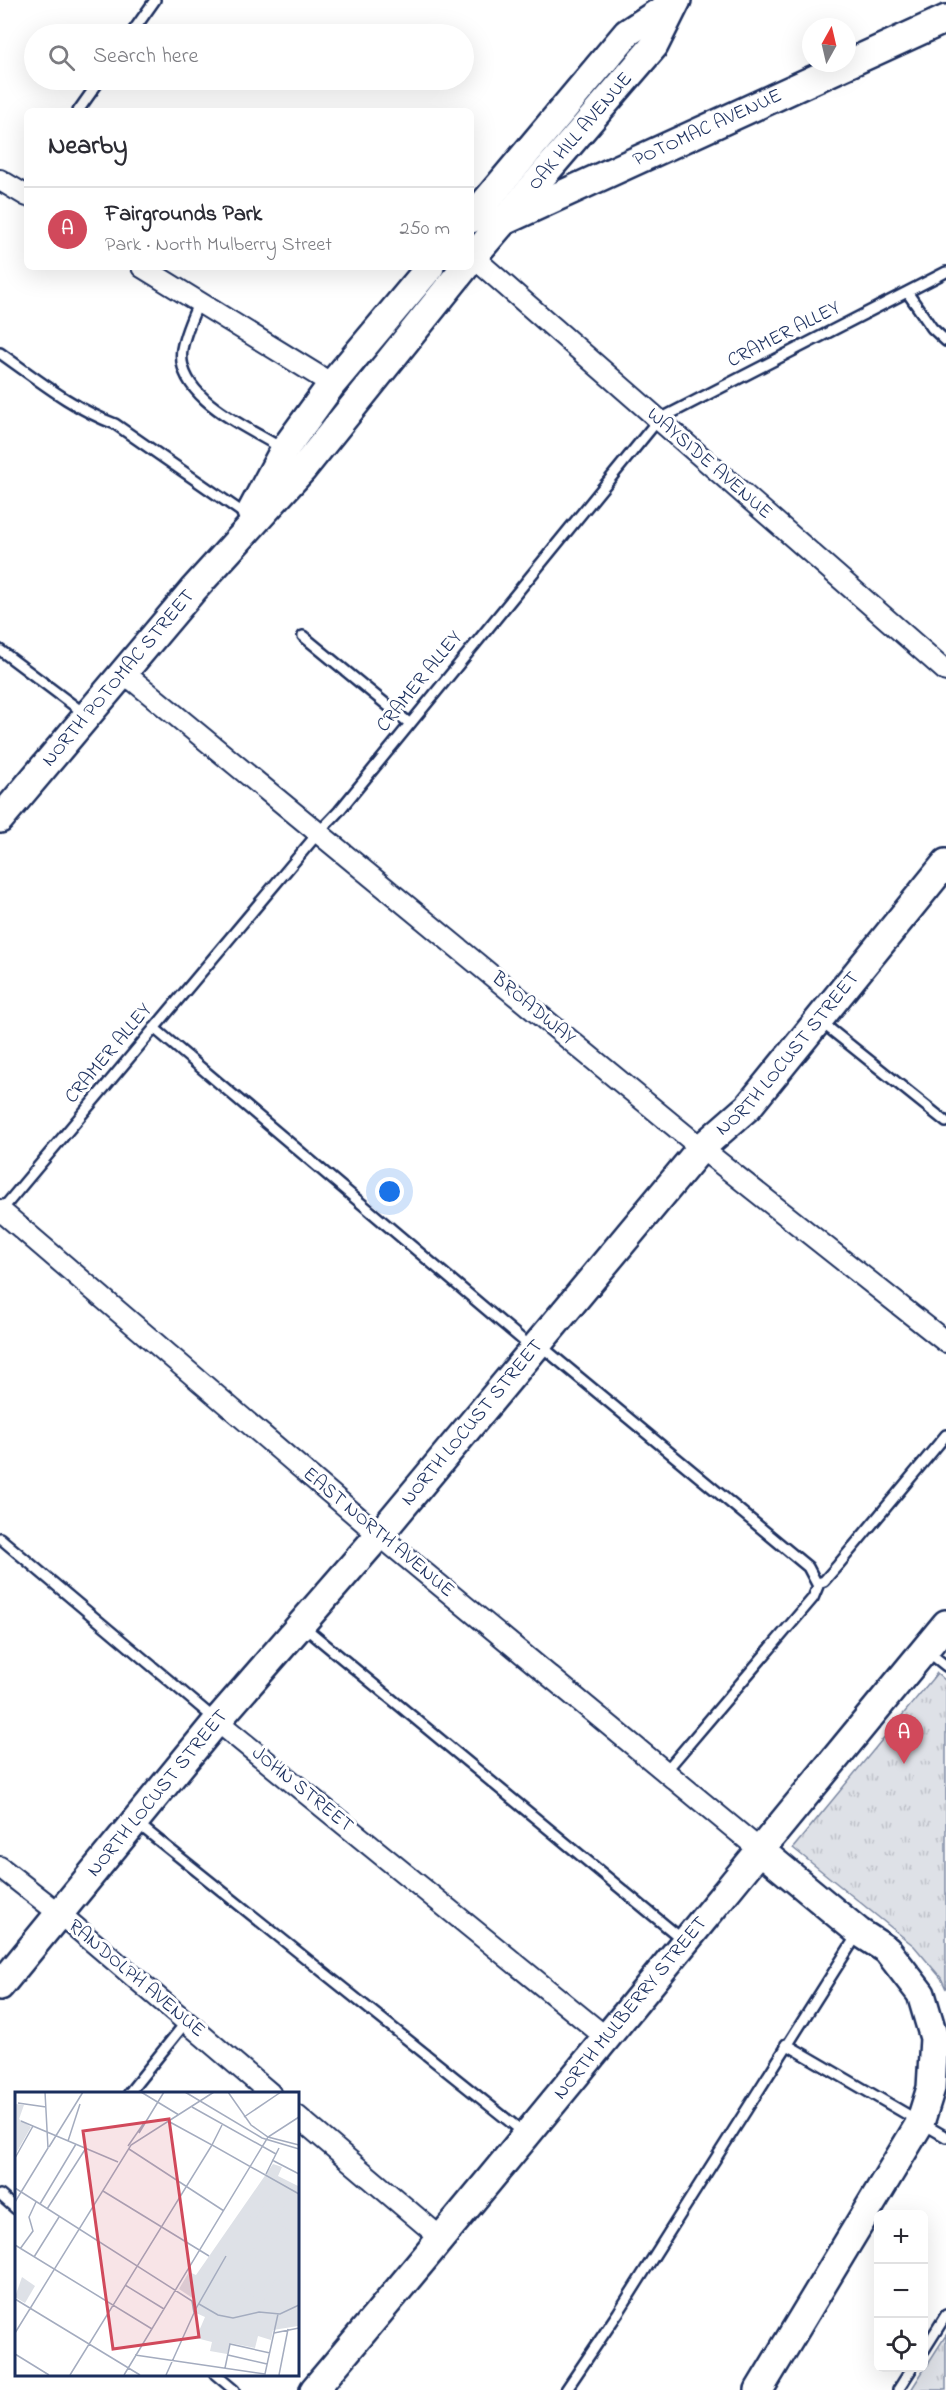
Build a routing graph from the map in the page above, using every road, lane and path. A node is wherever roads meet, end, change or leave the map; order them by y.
1 (154, 0) edge
2 (677, 0) edge
3 (138, 24) edge
4 (943, 28) edge
5 (93, 90) edge
6 (80, 108) edge
7 (474, 215) edge
8 (502, 222) junction
9 (474, 256) edge
10 (474, 264) edge
11 (147, 270) edge
12 (427, 270) edge
13 (463, 270) edge
14 (946, 272) edge
15 (907, 292) junction
16 (199, 302) junction
17 (946, 341) edge
18 (0, 353) edge
19 (332, 384) junction
20 (658, 420) junction
21 (284, 450) junction
22 (243, 527) junction
23 (303, 636) dead end
24 (0, 650) edge
25 (946, 671) edge
26 (123, 672) junction
27 (87, 715) junction
28 (410, 723) junction
29 (0, 819) edge
30 (318, 832) junction
31 (946, 863) edge
32 (818, 1020) junction
33 (154, 1028) junction
34 (946, 1122) edge
35 (701, 1148) junction
36 (0, 1211) edge
37 (946, 1342) edge
38 (536, 1347) junction
39 (946, 1435) edge
40 (379, 1535) junction
41 (0, 1538) edge
42 (818, 1583) junction
43 (946, 1624) edge
44 (301, 1625) junction
45 (925, 1650) junction
46 (946, 1666) edge
47 (217, 1721) junction
48 (665, 1772) junction
49 (135, 1822) junction
50 (760, 1850) junction
51 (0, 1867) edge
52 (60, 1914) junction
53 (859, 1932) junction
54 (686, 1942) junction
55 (0, 1986) edge
56 (186, 2022) junction
57 (608, 2039) junction
58 (786, 2044) junction
59 (946, 2090) edge
60 (130, 2092) edge
61 (269, 2092) edge
62 (298, 2117) edge
63 (920, 2122) junction
64 (527, 2136) junction
65 (946, 2137) edge
66 (0, 2195) edge
67 (15, 2208) edge
68 (442, 2239) junction
69 (946, 2315) edge
70 (928, 2344) edge
71 (909, 2372) edge
72 (216, 2375) edge
73 (234, 2390) edge
74 (314, 2390) edge
75 (566, 2390) edge
76 (759, 2390) edge
77 (898, 2390) edge

1 - 3 lane
2 - 7 main road, OAK HILL AVENUE
2 - 8 main road, OAK HILL AVENUE
4 - 8 main road, POTOMAC AVENUE
5 - 6 lane
8 - 9 main road, OAK HILL AVENUE
10 - 20 street, WAYSIDE AVENUE
11 - 16 street
12 - 19 main road, NORTH POTOMAC STREET
13 - 22 main road, NORTH POTOMAC STREET
14 - 15 lane, CRAMER ALLEY
15 - 17 lane
15 - 20 lane, CRAMER ALLEY
16 - 19 street
16 - 21 lane
18 - 22 lane
19 - 21 main road, NORTH POTOMAC STREET
20 - 25 street, WAYSIDE AVENUE
20 - 28 lane, CRAMER ALLEY
21 - 22 main road, NORTH POTOMAC STREET
22 - 26 main road, NORTH POTOMAC STREET
23 - 28 lane
24 - 27 lane
26 - 27 main road, NORTH POTOMAC STREET
26 - 30 street, BROADWAY
27 - 29 main road, NORTH POTOMAC STREET
28 - 30 lane, CRAMER ALLEY
30 - 33 lane, CRAMER ALLEY
30 - 35 street, BROADWAY
31 - 32 main road, NORTH LOCUST STREET
32 - 34 lane
32 - 35 main road, NORTH LOCUST STREET
33 - 36 lane, CRAMER ALLEY
33 - 38 lane
35 - 37 street, BROADWAY
35 - 38 main road, NORTH LOCUST STREET
36 - 40 street, EAST NORTH AVENUE
38 - 40 main road, NORTH LOCUST STREET
38 - 42 lane
39 - 42 lane
40 - 44 main road, NORTH LOCUST STREET
40 - 48 street, EAST NORTH AVENUE
41 - 47 lane, JOHN STREET
42 - 48 lane
43 - 45 main road, NORTH MULBERRY STREET
44 - 47 main road, NORTH LOCUST STREET
44 - 54 lane
45 - 46 lane
45 - 50 main road, NORTH MULBERRY STREET
47 - 49 main road, NORTH LOCUST STREET
47 - 57 street, JOHN STREET
48 - 50 street, EAST NORTH AVENUE
49 - 52 main road, NORTH LOCUST STREET
49 - 64 lane
50 - 53 main road
50 - 54 main road, NORTH MULBERRY STREET
51 - 52 street, RANDOLPH AVENUE
52 - 55 main road, NORTH LOCUST STREET
52 - 56 street, RANDOLPH AVENUE
53 - 58 lane
53 - 63 main road
54 - 57 main road, NORTH MULBERRY STREET
56 - 60 lane
56 - 61 street, RANDOLPH AVENUE
57 - 64 main road, NORTH MULBERRY STREET
58 - 63 lane
58 - 75 lane
59 - 63 street
62 - 68 street
63 - 65 lane
63 - 76 main road
64 - 68 main road, NORTH MULBERRY STREET
66 - 67 lane
68 - 74 main road, NORTH MULBERRY STREET
69 - 70 lane
71 - 77 lane
72 - 73 lane

